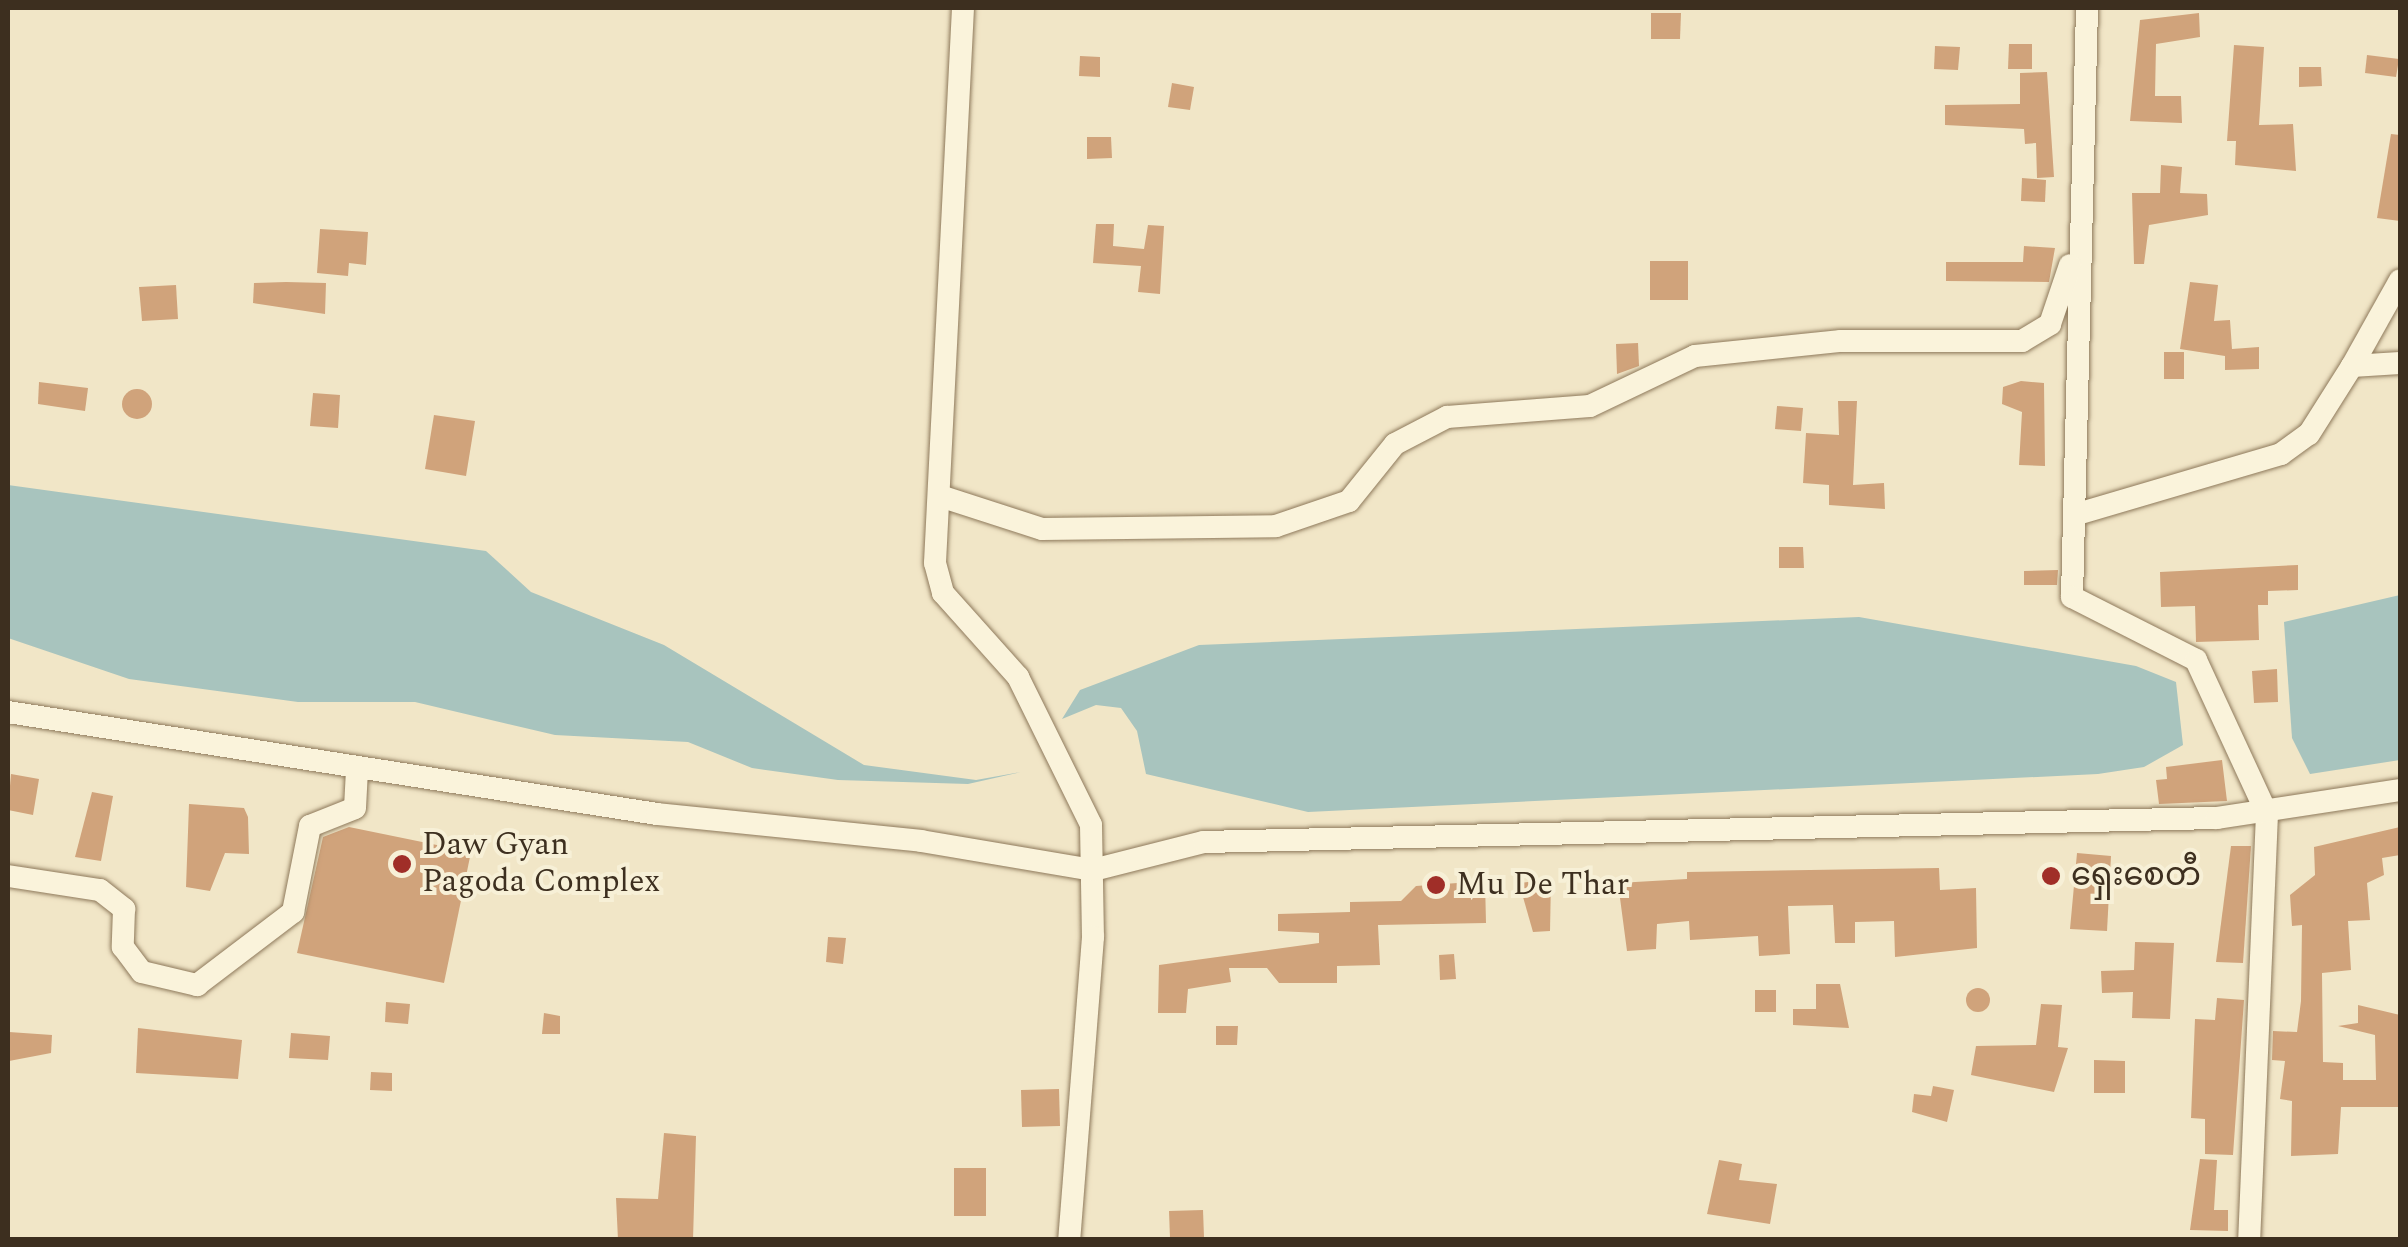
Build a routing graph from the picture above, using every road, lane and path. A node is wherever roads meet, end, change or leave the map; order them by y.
1 (963, 8) edge
2 (2087, 8) edge
3 (2081, 233) junction
4 (2400, 280) edge
5 (2400, 363) edge
6 (2352, 366) junction
7 (943, 497) junction
8 (2074, 515) junction
9 (8, 712) edge
10 (357, 769) junction
11 (2400, 790) edge
12 (2267, 814) junction
13 (1093, 870) junction
14 (8, 876) edge
15 (1069, 1240) edge
16 (2249, 1240) edge

1 - 7 street
2 - 3 street
3 - 7 street
3 - 8 street
4 - 6 street
5 - 6 street
6 - 8 street
7 - 13 street
8 - 12 street
9 - 10 street
10 - 13 street
10 - 14 street
11 - 12 street
12 - 13 street
12 - 16 street
13 - 15 street

